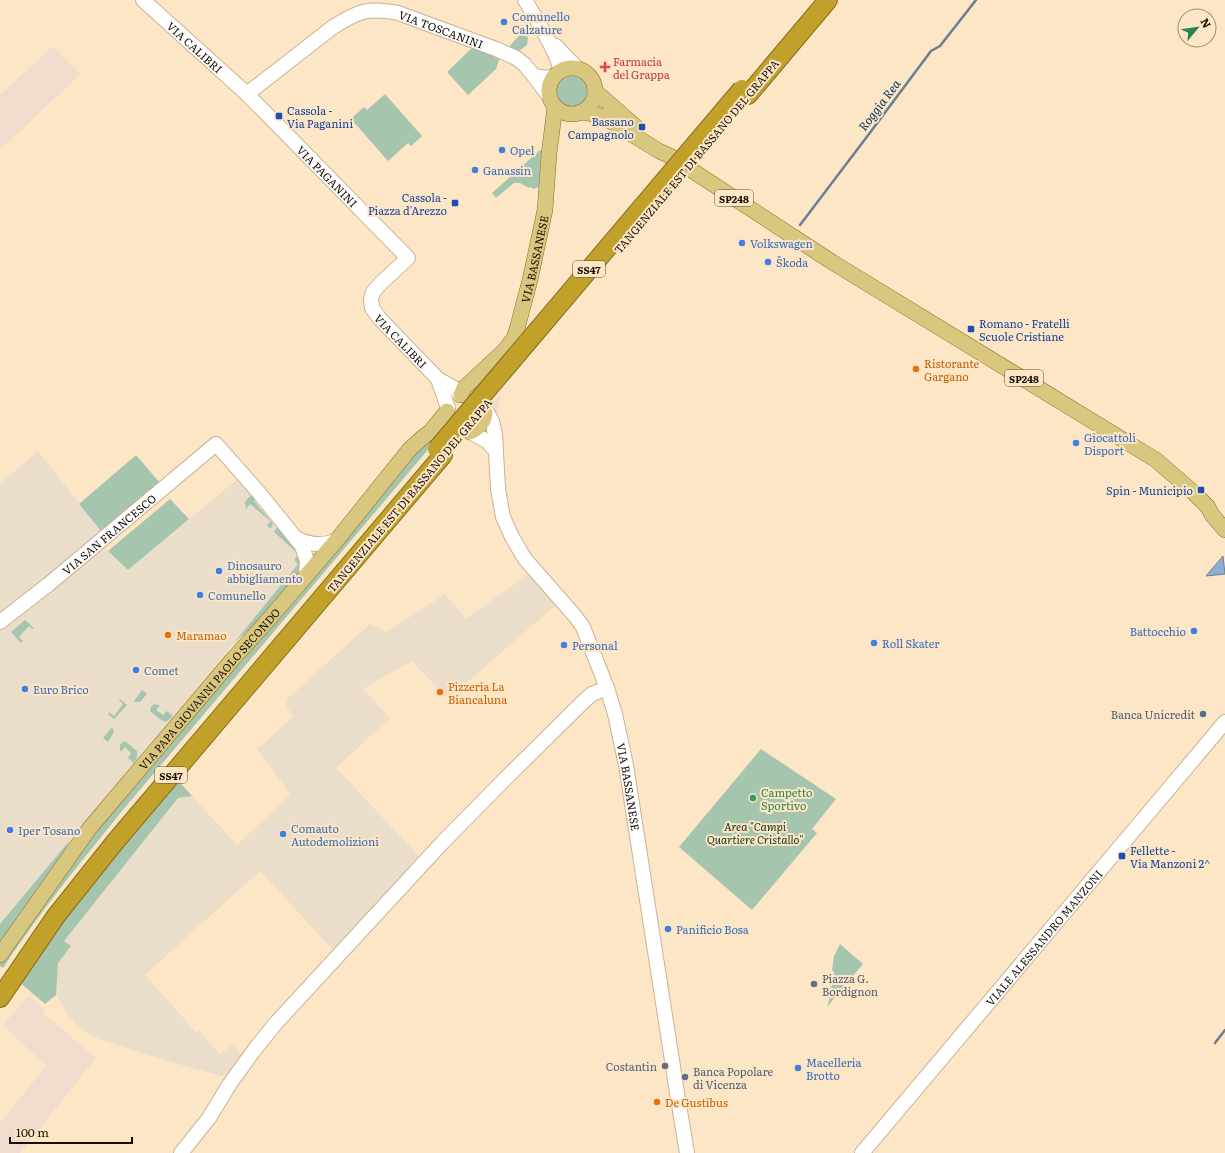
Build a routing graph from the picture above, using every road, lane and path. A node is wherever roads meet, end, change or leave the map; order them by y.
1 (143, 0) edge
2 (524, 0) edge
3 (817, 0) edge
4 (828, 0) edge
5 (543, 31) junction
6 (576, 68) junction
7 (556, 74) junction
8 (534, 76) junction
9 (595, 91) junction
10 (745, 92) junction
11 (247, 94) junction
12 (552, 101) junction
13 (576, 113) junction
14 (552, 138) junction
15 (670, 156) junction
16 (371, 299) joint
17 (487, 368) junction
18 (438, 379) junction
19 (470, 393) junction
20 (485, 410) joint
21 (444, 421) junction
22 (470, 432) joint
23 (495, 450) junction
24 (1208, 507) junction
25 (1225, 520) edge
26 (1225, 530) edge
27 (336, 541) junction
28 (303, 544) junction
29 (321, 559) junction
30 (306, 576) junction
31 (0, 622) edge
32 (607, 688) junction
33 (1225, 722) edge
34 (0, 955) edge
35 (5, 982) edge
36 (181, 1153) edge
37 (687, 1153) edge
38 (862, 1153) edge

1 - 11 street, VIA CALIBRI
2 - 5 street, SP248
3 - 10 highway, TANGENZIALE EST DI BASSANO DEL GRAPPA / SS47
4 - 10 highway, TANGENZIALE EST DI BASSANO DEL GRAPPA / SS47
5 - 6 street, SP248
5 - 7 street, SP248
6 - 7 main road
6 - 9 main road, SP248
7 - 8 street
7 - 12 main road
8 - 11 street, VIA TOSCANINI
8 - 12 street, VIA TOSCANINI
9 - 13 main road
9 - 15 main road, SP248
10 - 35 highway, TANGENZIALE EST DI BASSANO DEL GRAPPA / SS47
11 - 16 street, VIA PAGANINI
12 - 13 main road, SP248
12 - 14 main road, VIA BASSANESE
13 - 14 main road
13 - 15 main road, SP248
14 - 17 main road, VIA BASSANESE
15 - 24 main road, SP248
16 - 18 street, VIA CALIBRI
17 - 19 main road
17 - 19 main road, VIA BASSANESE
18 - 19 street, VIA CALIBRI
18 - 21 street, VIA CALIBRI
19 - 21 main road, VIA BASSANESE
20 - 22 main road, VIA BASSANESE
20 - 23 street, VIA BASSANESE
21 - 27 main road, VIA PAPA GIOVANNI PAOLO SECONDO
22 - 23 street, VIA BASSANESE
23 - 32 street, VIA BASSANESE
24 - 25 main road, SP248
24 - 26 main road, SP248
27 - 28 street
27 - 29 main road, VIA PAPA GIOVANNI PAOLO SECONDO
28 - 29 street
28 - 30 street
28 - 31 street, VIA SAN FRANCESCO
29 - 30 main road, VIA PAPA GIOVANNI PAOLO SECONDO
30 - 34 main road, VIA PAPA GIOVANNI PAOLO SECONDO
32 - 36 street
32 - 37 street, VIA BASSANESE
33 - 38 street, VIALE ALESSANDRO MANZONI

